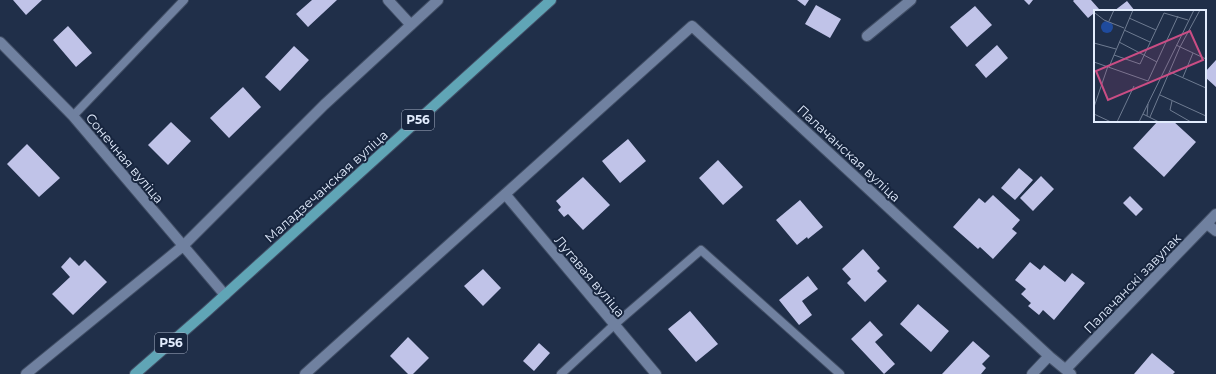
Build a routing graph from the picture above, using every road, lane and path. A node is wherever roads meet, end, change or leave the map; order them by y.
1 (184, 0) edge
2 (388, 0) edge
3 (438, 0) edge
4 (552, 0) edge
5 (911, 0) edge
6 (412, 25) junction
7 (867, 36) dead end
8 (0, 42) edge
9 (73, 116) junction
10 (505, 194) junction
11 (1216, 214) edge
12 (1207, 224) junction
13 (1216, 231) edge
14 (183, 246) junction
15 (225, 295) junction
16 (614, 325) junction
17 (1049, 356) junction
18 (1068, 372) edge
19 (26, 374) edge
20 (136, 374) edge
21 (305, 374) edge
22 (561, 374) edge
23 (656, 374) edge
24 (840, 374) edge
25 (1032, 374) edge

1 - 9 lane
2 - 6 street
3 - 6 street
4 - 15 main road, Маладзечанская вуліца / Р56
5 - 7 street
6 - 14 street
8 - 9 street, Сонечная вуліца
9 - 14 street, Сонечная вуліца
10 - 16 street, Лугавая вуліца
10 - 17 street, Палачанская вуліца
10 - 21 street
11 - 12 street, Палачанскі завулак
12 - 13 street
12 - 18 street, Палачанскі завулак
14 - 15 street, Сонечная вуліца
14 - 19 street
15 - 20 main road, Маладзечанская вуліца / Р56
16 - 22 lane
16 - 23 street, Лугавая вуліца
16 - 24 lane
17 - 18 street
17 - 25 street

